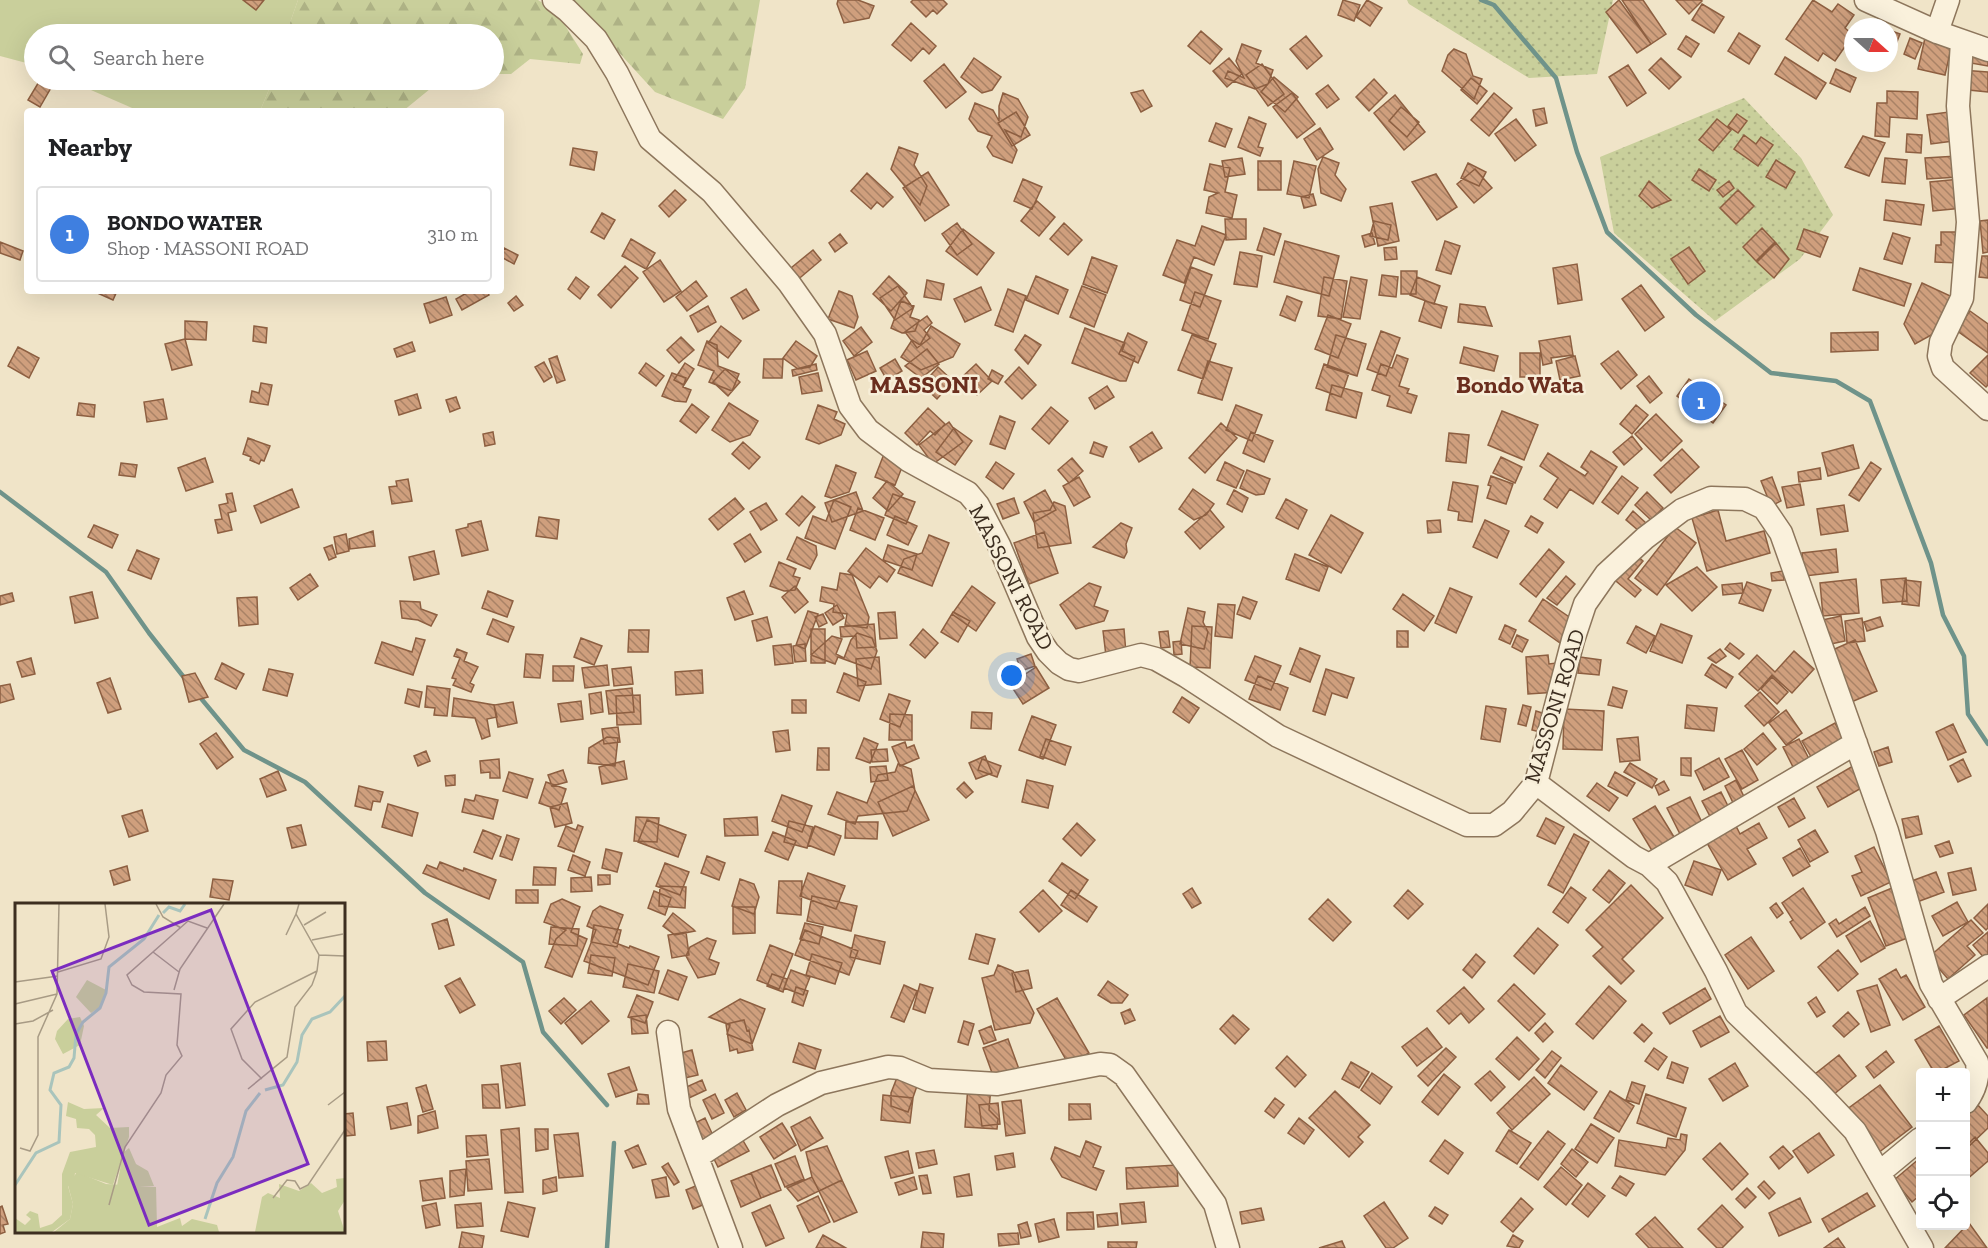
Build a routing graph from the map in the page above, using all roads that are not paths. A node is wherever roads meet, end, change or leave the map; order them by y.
1 (554, 0) edge
2 (1866, 0) edge
3 (1948, 0) edge
4 (1937, 32) junction
5 (1962, 42) junction
6 (1988, 50) edge
7 (1988, 410) edge
8 (1856, 742) junction
9 (1536, 783) junction
10 (1649, 865) junction
11 (1988, 966) edge
12 (1939, 999) junction
13 (668, 1032) dead end
14 (1970, 1094) edge
15 (1916, 1142) edge
16 (697, 1157) junction
17 (1879, 1173) junction
18 (731, 1248) edge
19 (1228, 1248) edge
20 (1922, 1248) edge

1 - 9 street, MASSONI ROAD
2 - 4 street
3 - 4 street
4 - 5 street
5 - 6 street
5 - 7 street
8 - 9 street, MASSONI ROAD
8 - 10 street
8 - 12 street, MASSONI ROAD
9 - 10 street
10 - 17 street
11 - 12 street
12 - 14 street, MASSONI ROAD
13 - 16 street
15 - 17 street
16 - 18 street
16 - 19 street
17 - 20 street

